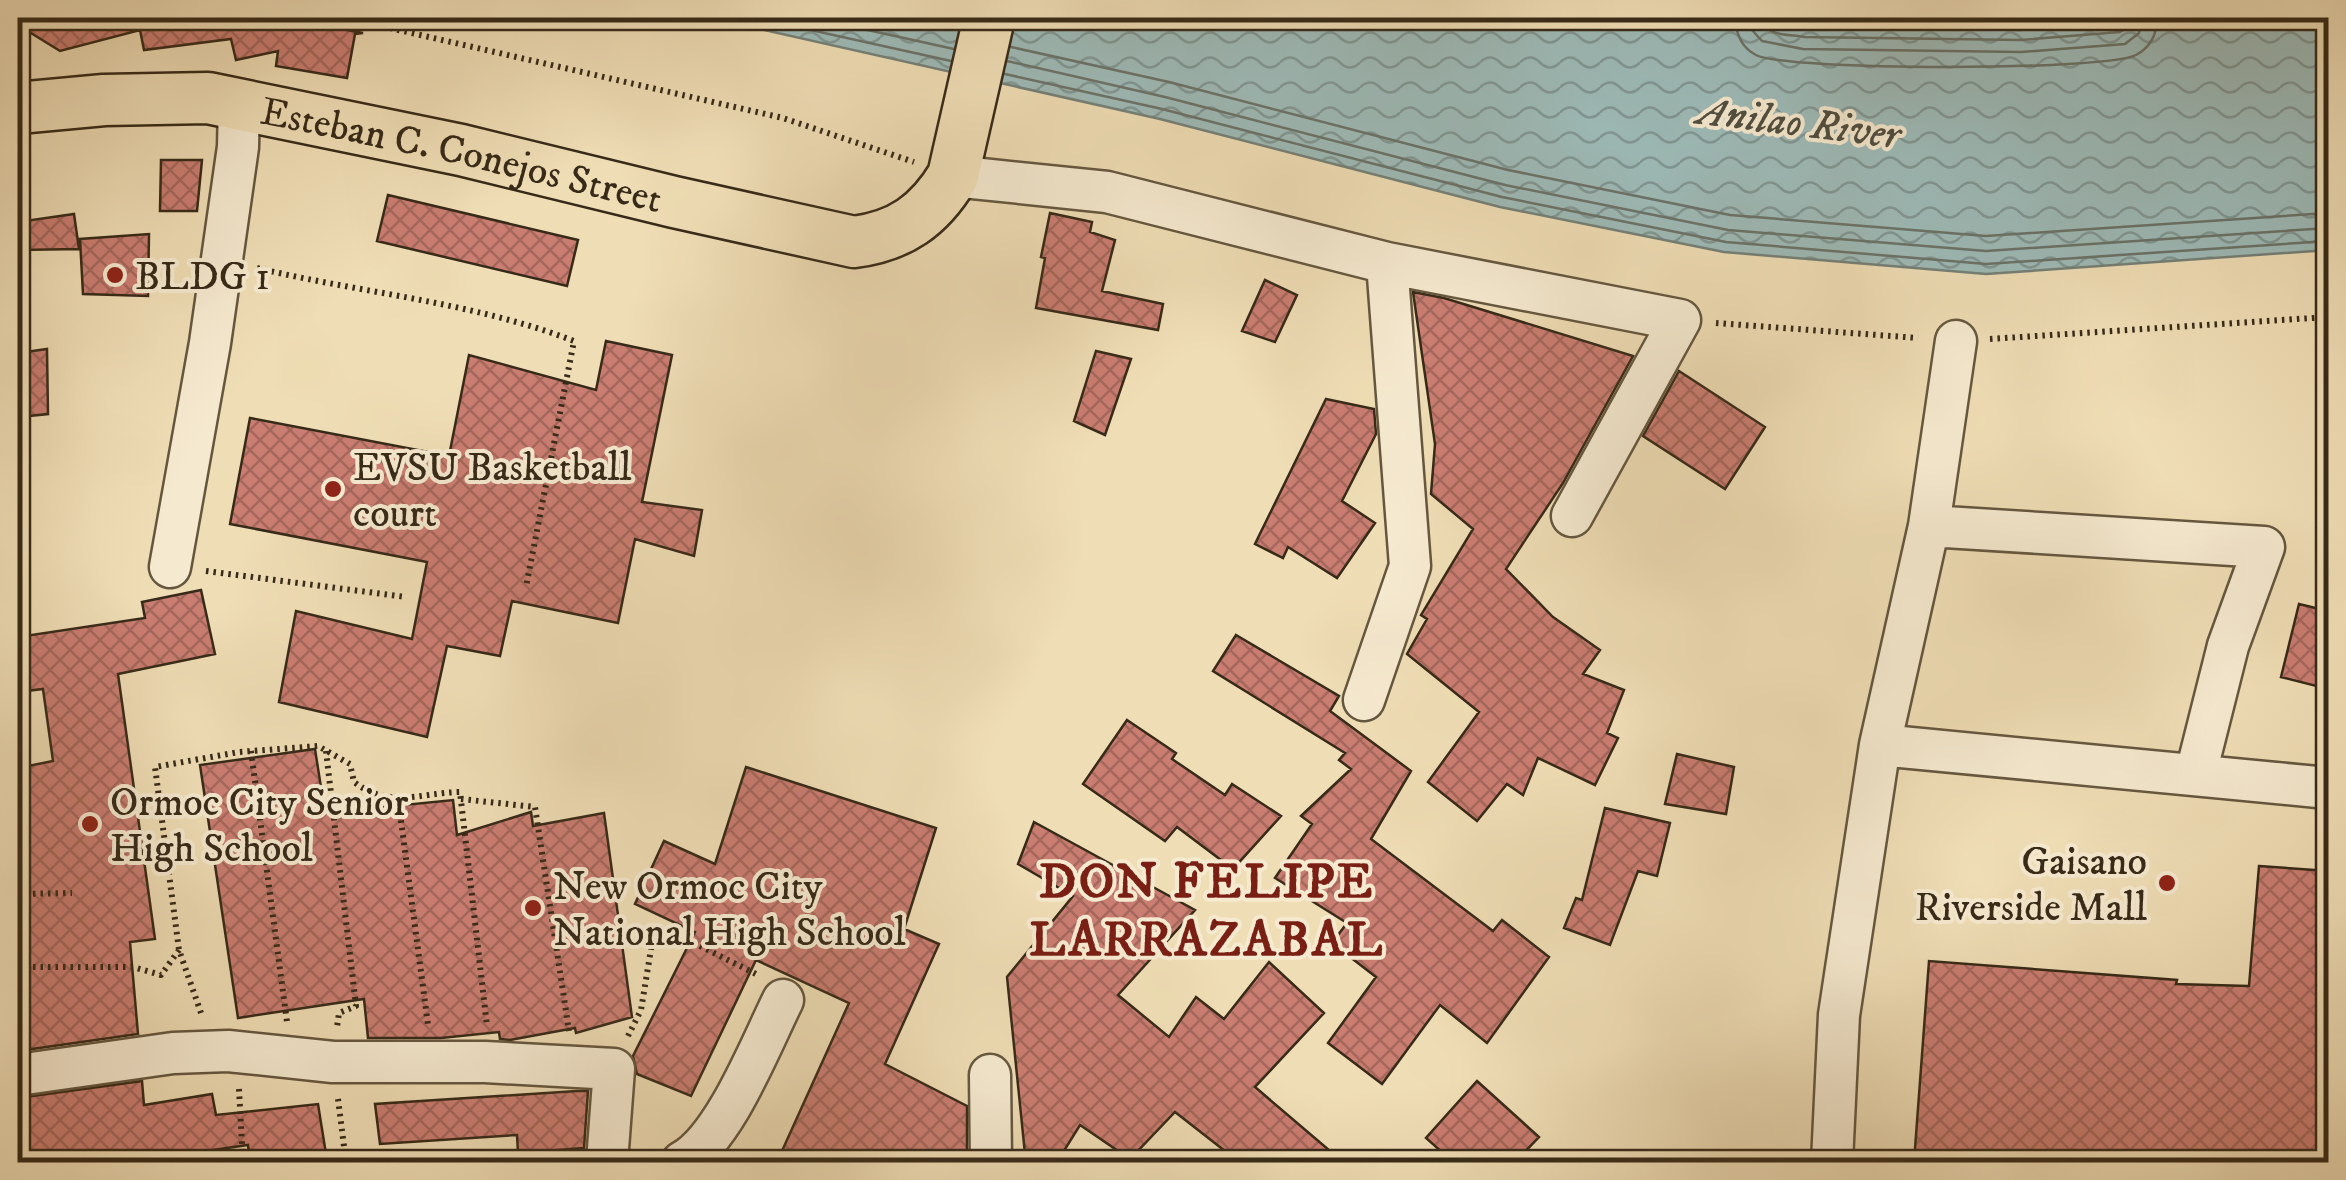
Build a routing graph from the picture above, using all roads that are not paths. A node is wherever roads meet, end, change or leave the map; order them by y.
1 (989, 18) edge
2 (240, 104) junction
3 (18, 108) edge
4 (955, 167) junction
5 (1386, 263) junction
6 (1956, 341) road end
7 (1572, 516) dead end
8 (1929, 526) junction
9 (170, 567) road end
10 (1364, 700) dead end
11 (1880, 745) junction
12 (2196, 773) junction
13 (2328, 788) edge
14 (783, 1000) road end
15 (18, 1074) edge
16 (990, 1075) dead end
17 (607, 1162) edge
18 (682, 1162) edge
19 (991, 1162) edge
20 (1832, 1162) edge

1 - 4 main road
2 - 3 main road, Esteban C. Conejos Street
2 - 4 main road, Esteban C. Conejos Street
2 - 9 street
4 - 5 street
5 - 7 street
5 - 10 street
6 - 8 street
8 - 11 street
8 - 12 street
11 - 12 street
11 - 20 street
12 - 13 street
14 - 18 street
15 - 17 street
16 - 19 street

